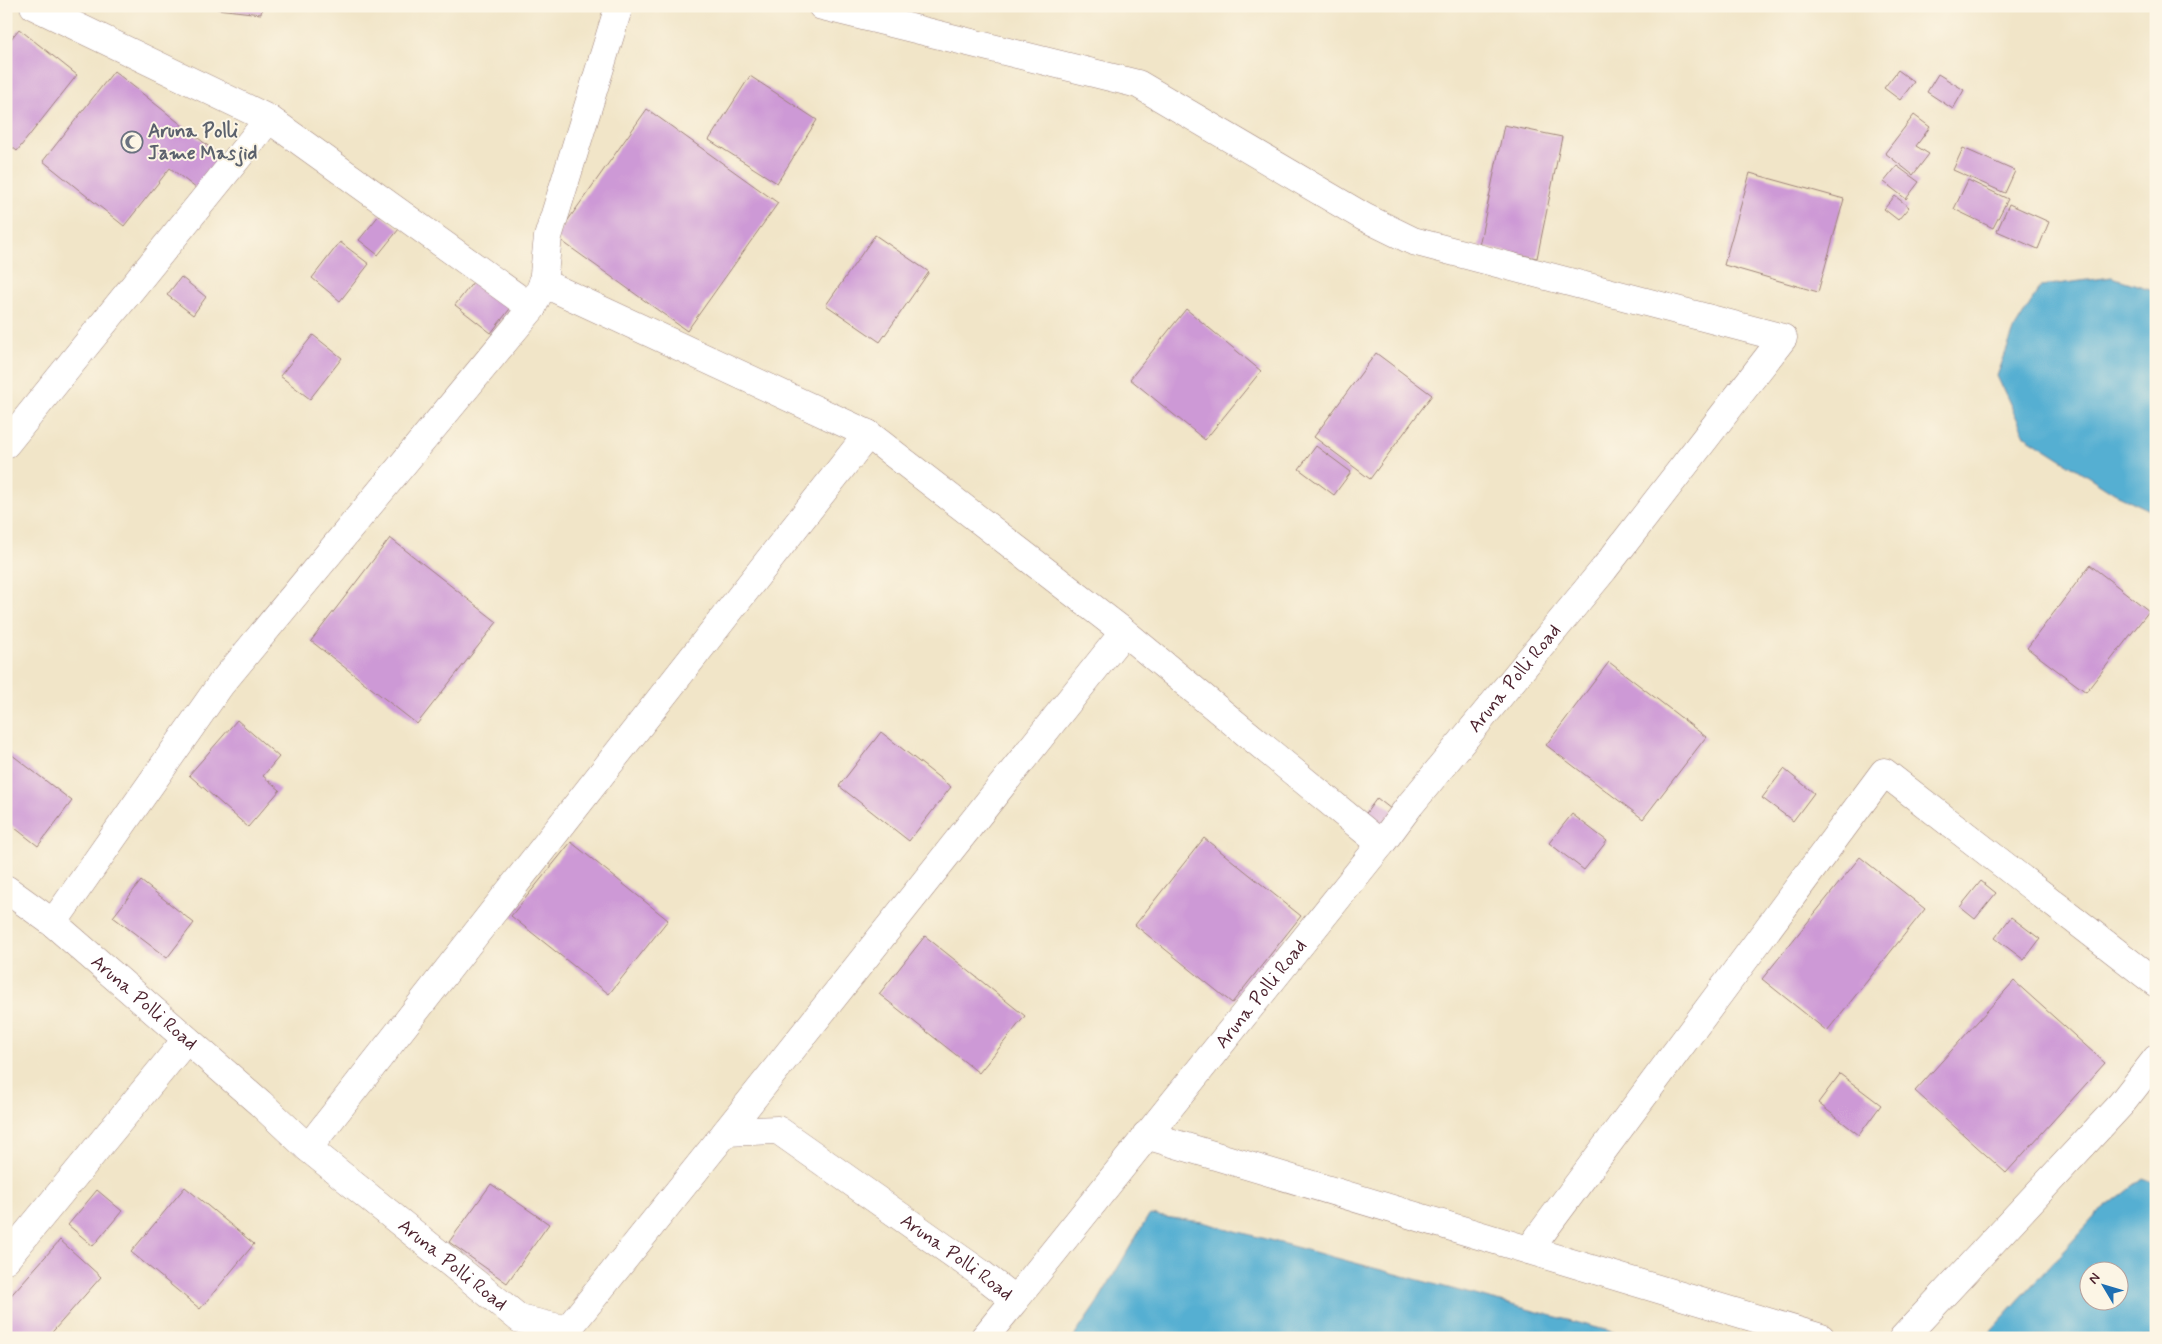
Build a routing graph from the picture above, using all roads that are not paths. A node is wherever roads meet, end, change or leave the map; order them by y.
1 (34, 6) edge
2 (619, 6) edge
3 (822, 6) edge
4 (269, 119) junction
5 (543, 283) junction
6 (532, 308) junction
7 (868, 434) junction
8 (6, 444) edge
9 (1124, 632) junction
10 (1381, 844) junction
11 (6, 889) edge
12 (53, 923) junction
13 (2156, 983) edge
14 (186, 1040) junction
15 (2154, 1067) edge
16 (726, 1132) junction
17 (1146, 1135) junction
18 (308, 1148) junction
19 (1529, 1250) junction
20 (6, 1259) edge
21 (1015, 1300) junction
22 (984, 1338) edge
23 (1821, 1338) edge
24 (1903, 1338) edge

1 - 4 street
2 - 5 street
3 - 10 street, Aruna Polli Road
4 - 6 street
4 - 8 street
5 - 6 street
5 - 7 street
6 - 12 street
7 - 9 street
7 - 18 street
9 - 10 street
9 - 16 street
10 - 17 street, Aruna Polli Road
11 - 12 street, Aruna Polli Road
12 - 14 street, Aruna Polli Road
13 - 19 street
14 - 18 street, Aruna Polli Road
14 - 20 street
15 - 24 street
16 - 18 street, Aruna Polli Road
16 - 21 street, Aruna Polli Road
17 - 19 street
17 - 21 street, Aruna Polli Road
19 - 23 street
21 - 22 street

